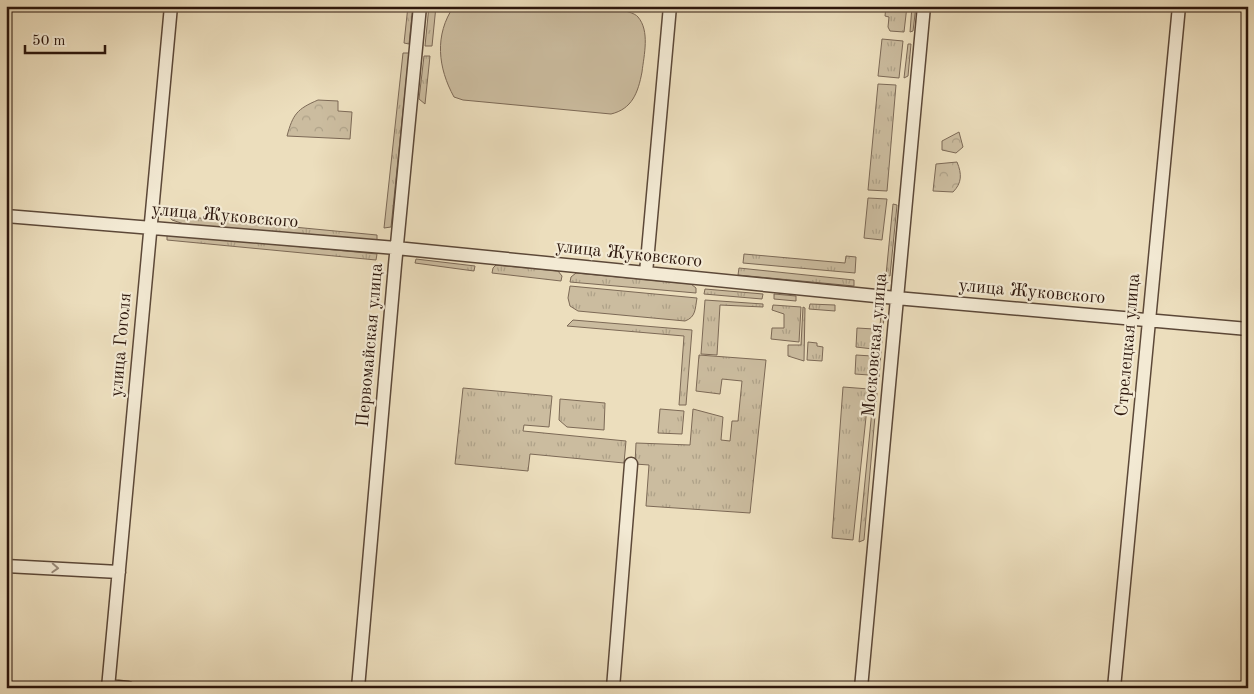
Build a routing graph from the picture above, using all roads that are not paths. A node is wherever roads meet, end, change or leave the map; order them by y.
1 (171, 6) edge
2 (420, 6) edge
3 (670, 6) edge
4 (924, 6) edge
5 (1179, 6) edge
6 (6, 216) edge
7 (149, 227) junction
8 (396, 248) junction
9 (646, 273) junction
10 (896, 298) junction
11 (1148, 319) junction
12 (1248, 329) edge
13 (630, 464) dead end
14 (6, 566) edge
15 (119, 572) junction
16 (108, 687) edge
17 (128, 688) edge
18 (358, 688) edge
19 (613, 688) edge
20 (861, 688) edge
21 (1114, 688) edge

1 - 7 street, улица Гоголя
2 - 8 street, Первомайская улица
3 - 9 street
4 - 10 street, Московская улица
5 - 11 street, Стрелецкая улица
6 - 7 street, улица Жуковского
7 - 8 street, улица Жуковского
7 - 15 street, улица Гоголя
8 - 9 street, улица Жуковского
8 - 18 street, Первомайская улица
9 - 10 street, улица Жуковского
10 - 11 street, улица Жуковского
10 - 20 street, Московская улица
11 - 12 street, улица Жуковского
11 - 21 street, Стрелецкая улица
13 - 19 street
14 -> 15 street
15 - 16 street, улица Гоголя
16 - 17 street

